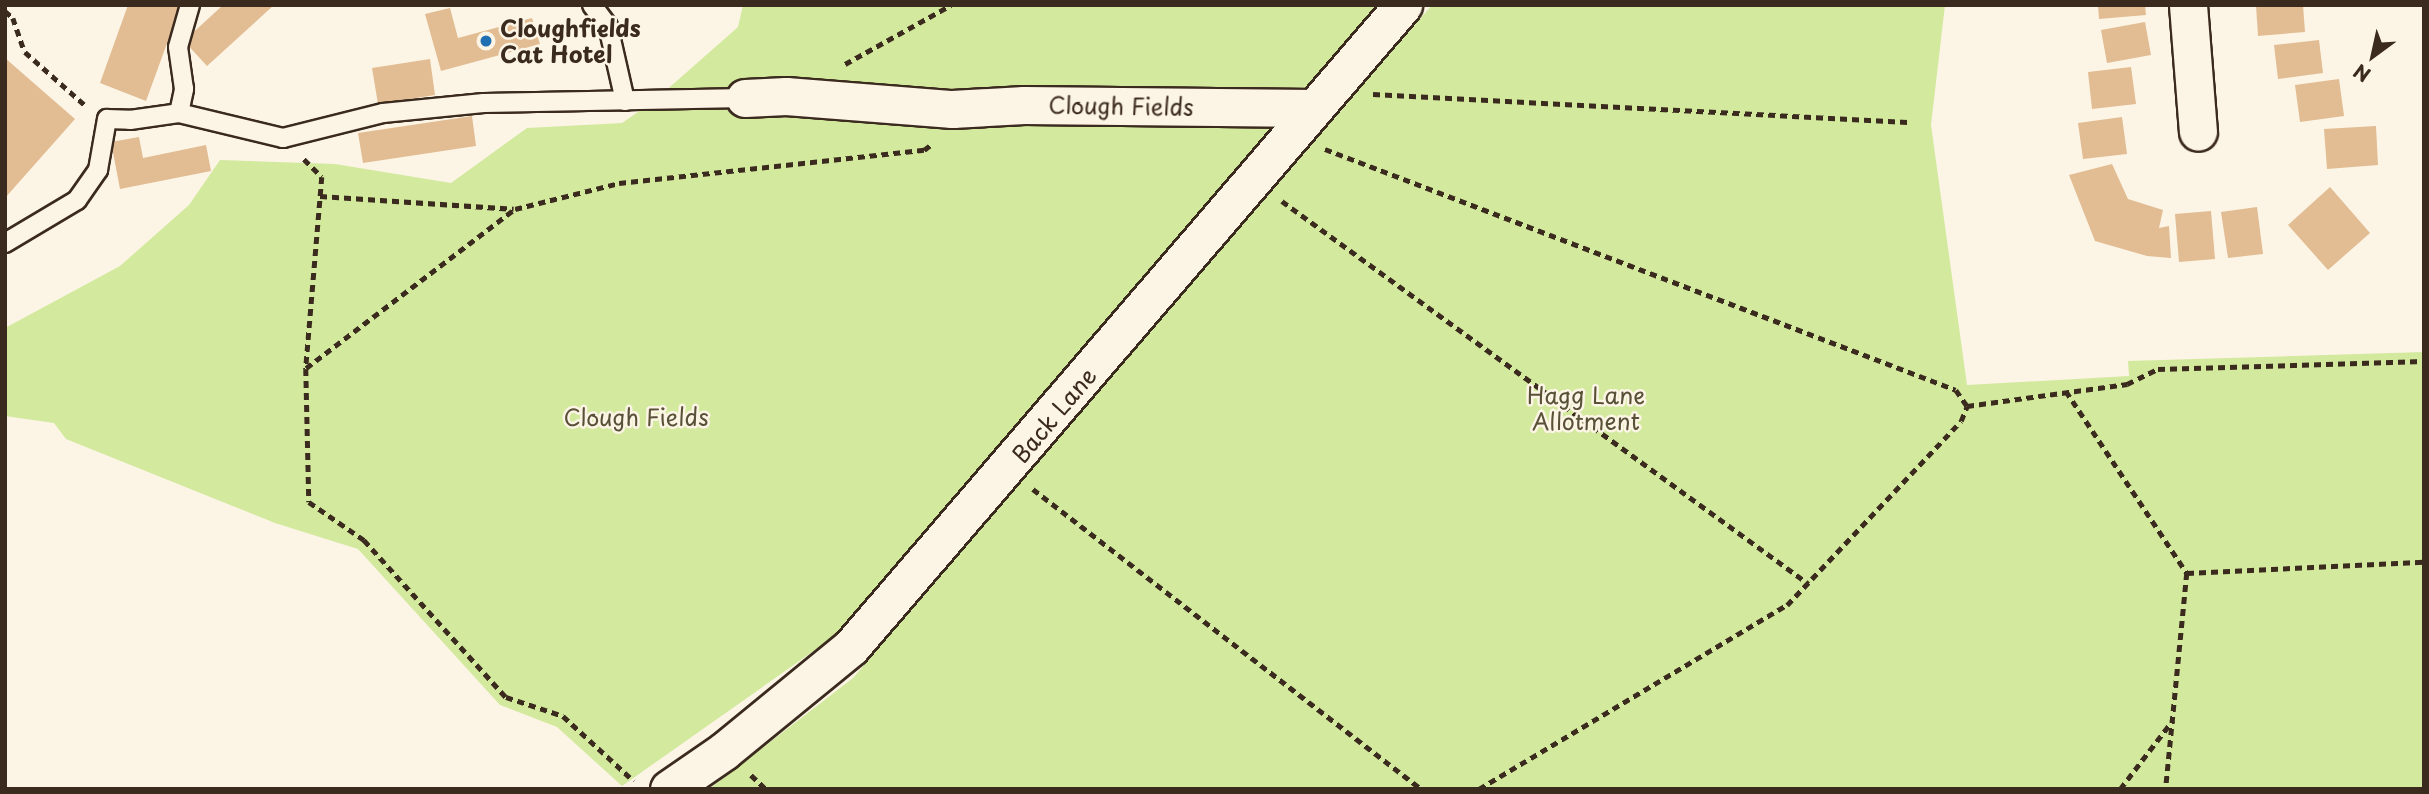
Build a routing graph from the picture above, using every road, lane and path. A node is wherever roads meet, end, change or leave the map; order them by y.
1 (190, 5) edge
2 (592, 5) edge
3 (951, 5) edge
4 (1403, 5) edge
5 (2188, 5) edge
6 (5, 11) edge
7 (834, 70) dead end
8 (745, 98) joint
9 (1321, 100) junction
10 (625, 101) junction
11 (952, 109) junction
12 (179, 113) junction
13 (107, 119) junction
14 (1907, 122) dead end
15 (2198, 132) dead end
16 (1290, 136) junction
17 (283, 138) junction
18 (1253, 180) junction
19 (320, 196) junction
20 (515, 209) junction
21 (5, 243) edge
22 (2424, 362) edge
23 (306, 369) junction
24 (2066, 391) junction
25 (1967, 407) junction
26 (1008, 469) junction
27 (2424, 562) edge
28 (2187, 573) junction
29 (1809, 584) junction
30 (2175, 717) junction
31 (643, 789) edge
32 (669, 789) edge
33 (1421, 789) edge
34 (1479, 789) edge
35 (2120, 789) edge
36 (2166, 789) edge

1 - 12 lane
2 - 10 lane
3 - 7 path
4 - 9 street, Back Lane
5 - 15 street
6 - 13 path
8 - 10 lane, Clough Fields
8 - 11 street, Clough Fields
9 - 11 street, Clough Fields
9 - 14 path
9 - 16 street, Back Lane
10 - 17 lane, Clough Fields
11 - 20 path
12 - 13 lane
12 - 17 lane, Clough Fields
13 - 21 lane
16 - 18 street, Back Lane
16 - 25 path
17 - 19 path
18 - 26 street, Back Lane
18 - 29 path
19 - 20 path
19 - 23 path
20 - 23 path
22 - 24 path
23 - 31 path
24 - 25 path
24 - 28 path
25 - 29 path
26 - 32 street, Back Lane
26 - 33 path
27 - 28 path
28 - 30 path
29 - 34 path
30 - 35 path
30 - 36 path

